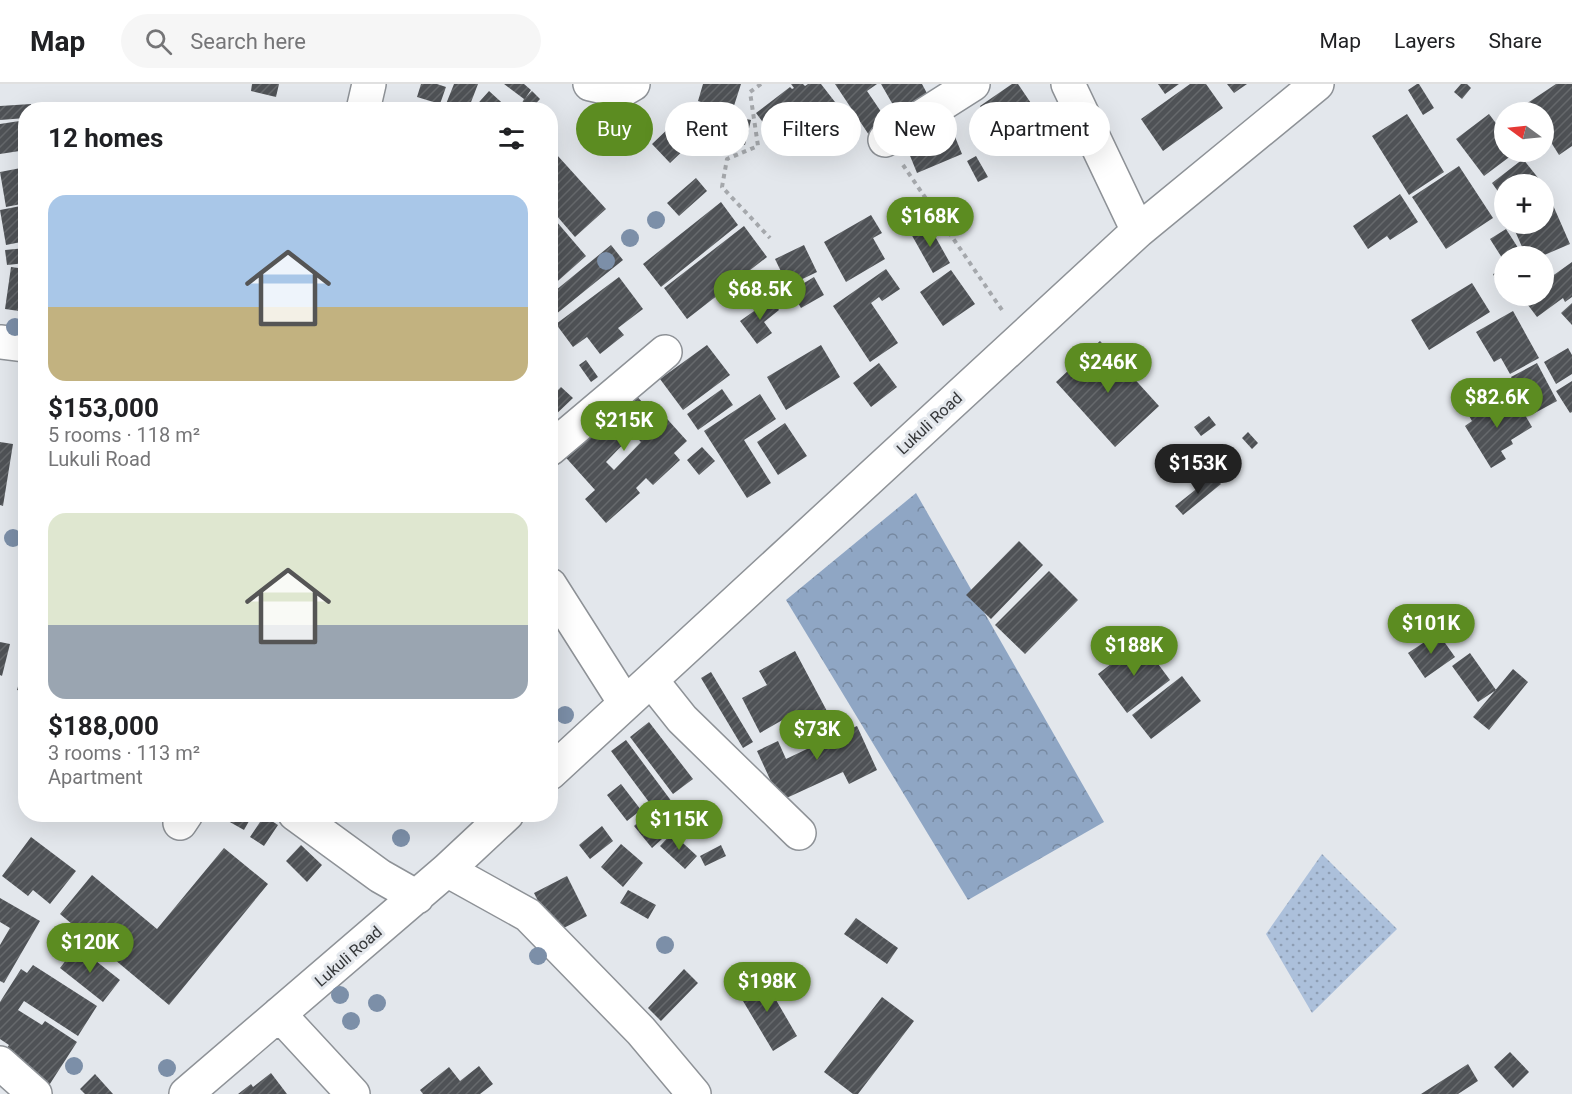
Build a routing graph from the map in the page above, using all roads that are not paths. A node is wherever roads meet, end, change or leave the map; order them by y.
1 (369, 84) edge
2 (590, 84) edge
3 (633, 84) edge
4 (973, 84) edge
5 (1068, 84) edge
6 (1317, 84) edge
7 (365, 102) edge
8 (945, 102) edge
9 (1138, 231) junction
10 (0, 342) edge
11 (18, 344) edge
12 (665, 352) dead end
13 (558, 442) edge
14 (558, 598) edge
15 (651, 680) junction
16 (625, 703) junction
17 (558, 766) edge
18 (306, 822) edge
19 (498, 822) edge
20 (799, 833) dead end
21 (447, 870) junction
22 (417, 897) junction
23 (279, 1014) junction
24 (0, 1063) edge
25 (35, 1094) edge
26 (186, 1094) edge
27 (353, 1094) edge
28 (694, 1094) edge

1 - 7 street
2 - 3 street
4 - 8 street
5 - 9 street
6 - 9 street, Lukuli Road
9 - 15 street, Lukuli Road
10 - 11 street
12 - 13 street
14 - 16 street
15 - 16 street, Lukuli Road
15 - 20 street
16 - 17 street, Lukuli Road
18 - 22 street
19 - 21 street, Lukuli Road
21 - 22 street, Lukuli Road
21 - 28 street
22 - 23 street, Lukuli Road
23 - 26 street, Lukuli Road
23 - 27 street
24 - 25 street

